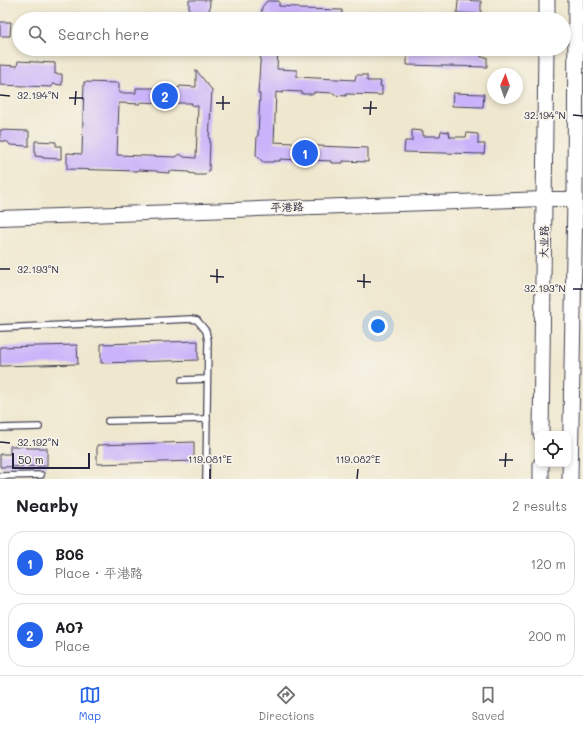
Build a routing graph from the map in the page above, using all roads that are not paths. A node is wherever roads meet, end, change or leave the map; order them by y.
1 (547, 0) edge
2 (576, 0) edge
3 (547, 12) edge
4 (546, 56) edge
5 (544, 199) junction
6 (575, 199) junction
7 (0, 218) edge
8 (0, 328) edge
9 (207, 379) junction
10 (182, 380) dead end
11 (207, 419) junction
12 (108, 421) dead end
13 (39, 427) dead end
14 (0, 428) edge
15 (542, 431) edge
16 (541, 467) edge
17 (41, 475) dead end
18 (0, 476) edge
19 (206, 479) edge
20 (541, 479) edge
21 (570, 479) edge

1 - 3 main road
2 - 6 main road
4 - 5 main road, 大业路
5 - 6 street, 平港路
5 - 7 street, 平港路
5 - 15 main road, 大业路
6 - 21 main road
8 - 9 lane
9 - 10 lane
9 - 11 lane
11 - 12 lane
11 - 19 lane
13 - 14 lane
16 - 20 main road
17 - 18 lane

